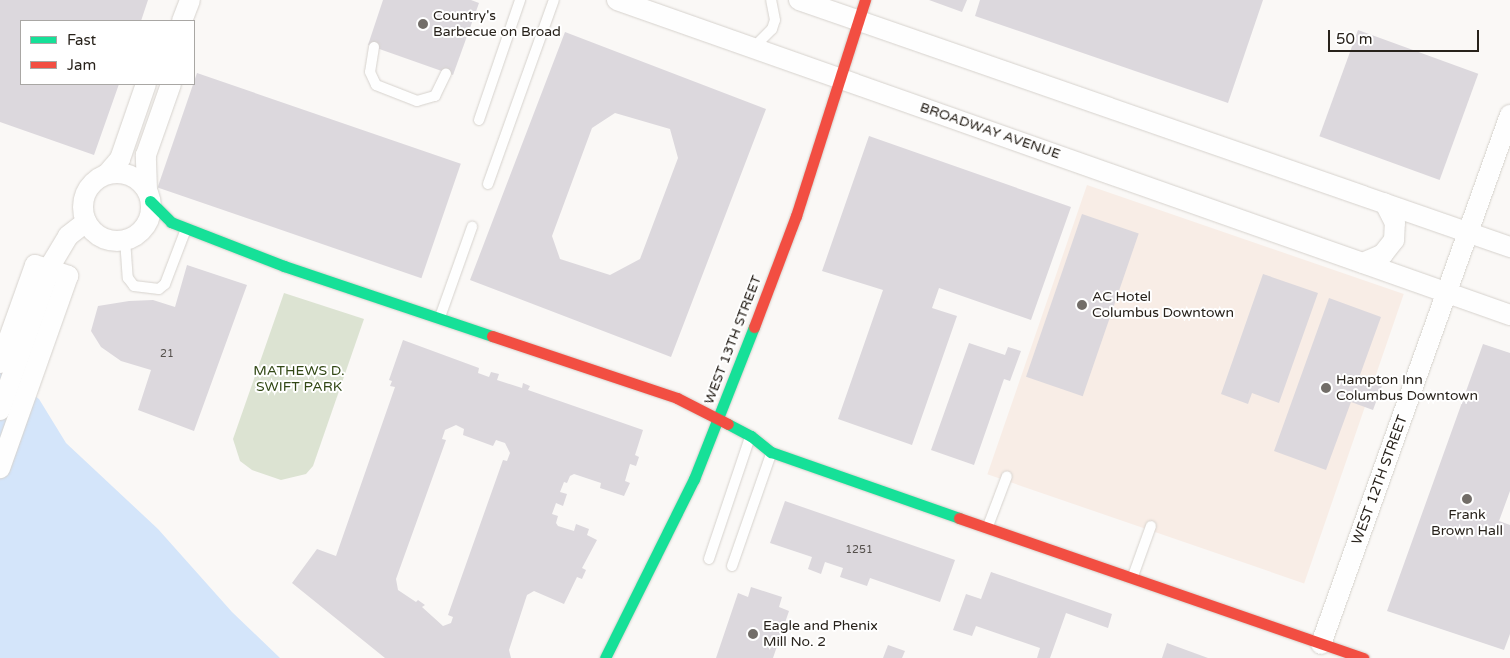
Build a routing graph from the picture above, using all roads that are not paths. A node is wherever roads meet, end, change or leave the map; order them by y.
1 (190, 0) edge
2 (520, 0) edge
3 (554, 0) edge
4 (617, 0) edge
5 (771, 0) edge
6 (799, 0) edge
7 (865, 0) edge
8 (182, 20) edge
9 (858, 20) junction
10 (742, 44) junction
11 (374, 47) dead end
12 (446, 73) dead end
13 (839, 79) junction
14 (146, 85) edge
15 (171, 85) edge
16 (1510, 115) edge
17 (479, 120) dead end
18 (107, 174) junction
19 (488, 184) dead end
20 (149, 196) junction
21 (1385, 203) junction
22 (86, 222) junction
23 (179, 225) junction
24 (472, 227) dead end
25 (1469, 232) junction
26 (133, 236) junction
27 (1510, 247) edge
28 (1363, 263) junction
29 (49, 269) junction
30 (1448, 293) junction
31 (1510, 315) edge
32 (440, 317) junction
33 (0, 363) edge
34 (0, 410) edge
35 (751, 436) junction
36 (771, 452) junction
37 (0, 468) edge
38 (1007, 476) dead end
39 (1151, 526) dead end
40 (987, 527) junction
41 (709, 559) dead end
42 (732, 566) dead end
43 (1133, 576) junction
44 (1321, 644) junction
45 (1351, 656) edge
46 (605, 658) edge

1 - 8 street
2 - 17 lane
3 - 19 lane
4 - 10 street, BROADWAY AVENUE
5 - 10 lane
6 - 9 street
7 - 9 street, WEST 13TH STREET
9 - 13 street, WEST 13TH STREET
9 - 21 street
10 - 13 street, BROADWAY AVENUE
11 - 12 lane
13 - 28 street, BROADWAY AVENUE
13 - 46 street, WEST 13TH STREET
14 - 18 street
15 - 20 street
16 - 25 street, WEST 12TH STREET
18 - 20 street
18 - 22 street
20 - 23 street
20 - 26 street
21 - 25 street
21 - 28 street
22 - 26 street
22 - 29 street
23 - 26 street
23 - 26 lane
23 - 32 street
24 - 32 lane
25 - 27 street
25 - 30 street, WEST 12TH STREET
28 - 30 street, BROADWAY AVENUE
29 - 33 street
29 - 34 street
29 - 37 street
30 - 31 street, BROADWAY AVENUE
30 - 44 street, WEST 12TH STREET
32 - 35 street
35 - 36 street
35 - 41 lane
36 - 40 street
36 - 42 lane
38 - 40 lane
39 - 43 lane
40 - 43 street
43 - 44 street
44 - 45 street

